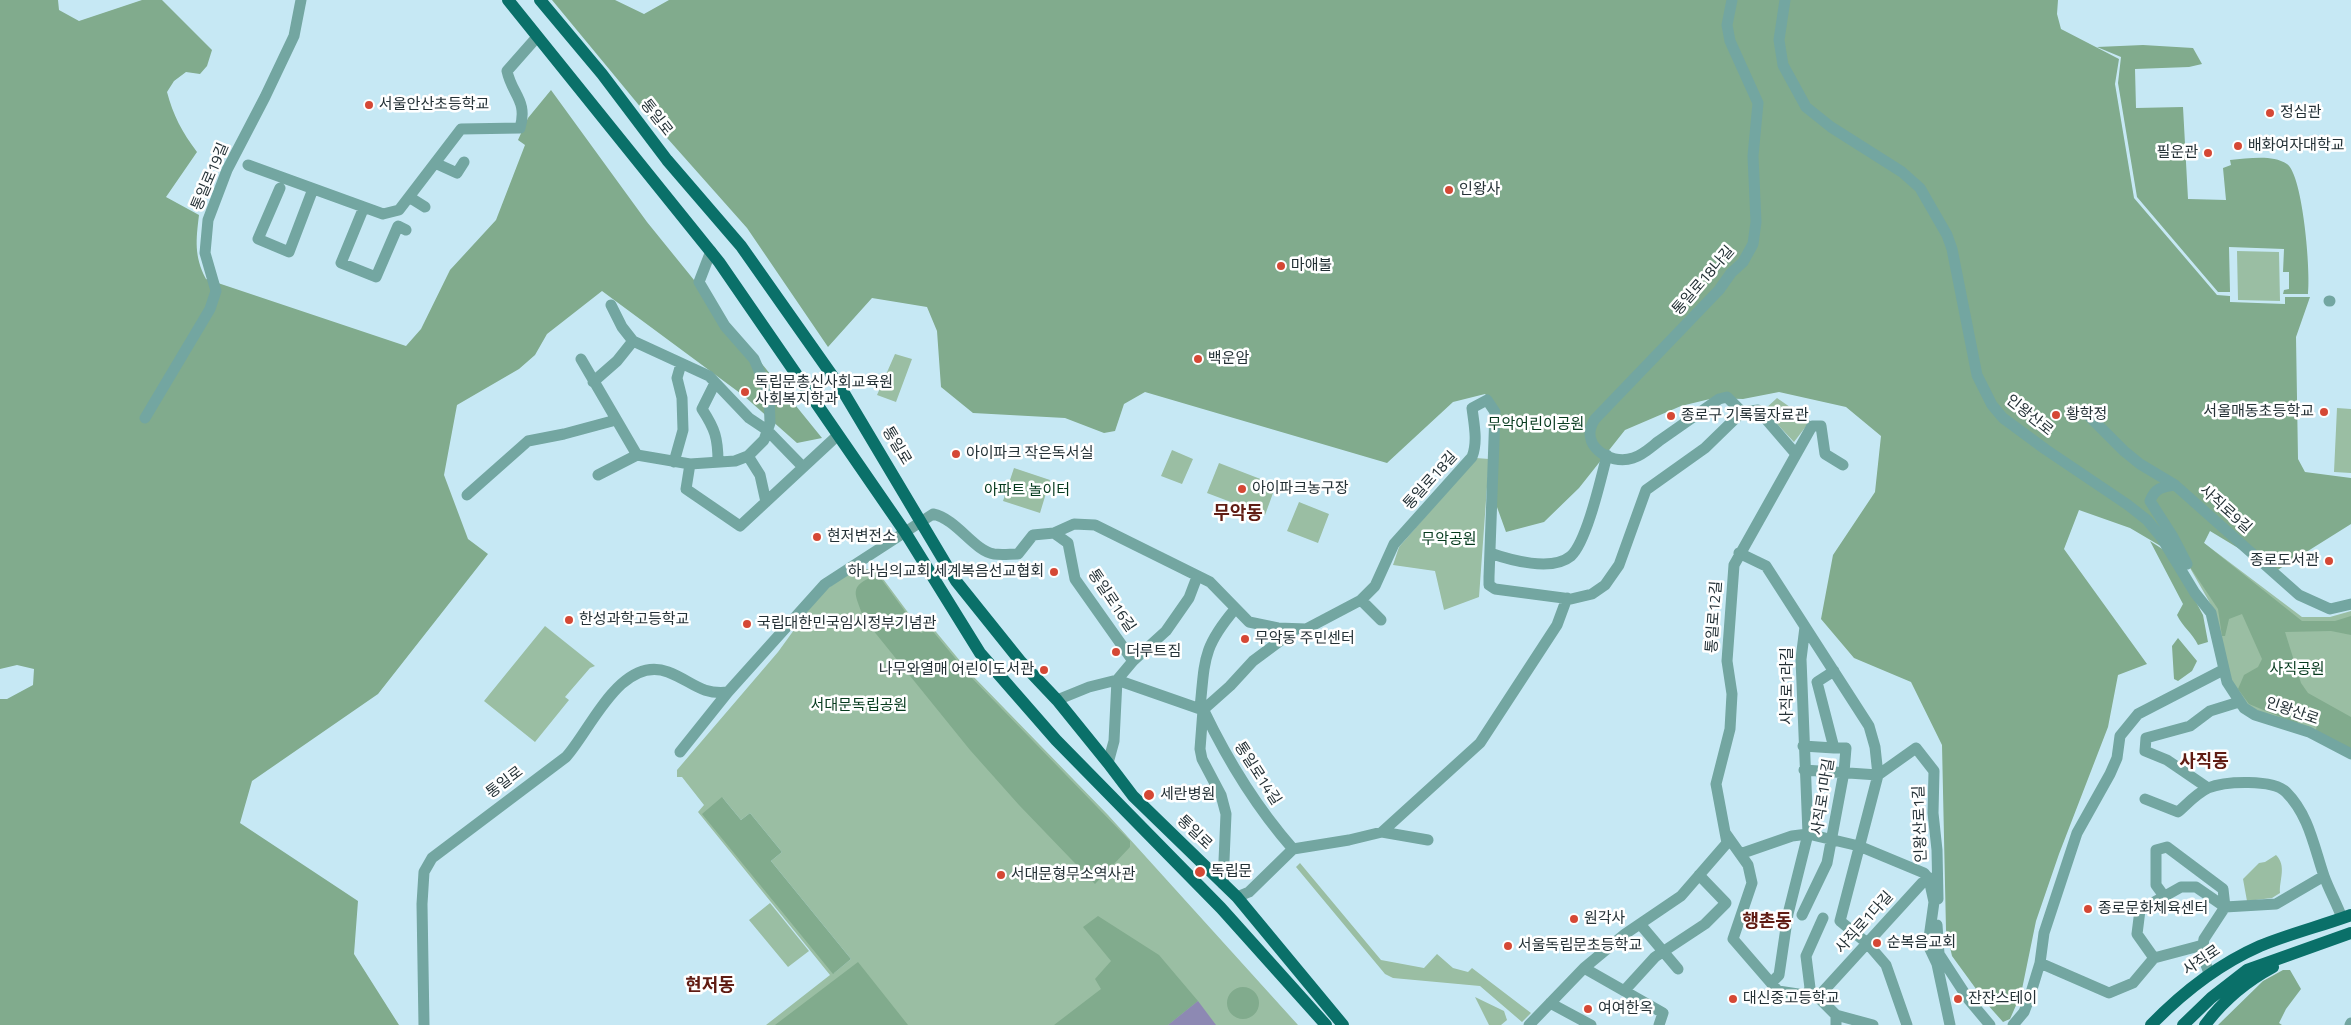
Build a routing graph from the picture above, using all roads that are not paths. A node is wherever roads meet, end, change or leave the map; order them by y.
1 (301, 0) edge
2 (508, 0) edge
3 (540, 0) edge
4 (1732, 0) edge
5 (1784, 0) edge
6 (537, 37) junction
7 (464, 162) dead end
8 (435, 163) junction
9 (248, 165) dead end
10 (280, 188) dead end
11 (313, 189) junction
12 (409, 197) junction
13 (425, 206) dead end
14 (364, 207) junction
15 (406, 230) dead end
16 (711, 251) junction
17 (611, 305) dead end
18 (633, 341) junction
19 (581, 359) dead end
20 (681, 364) junction
21 (593, 382) junction
22 (715, 383) junction
23 (1742, 412) junction
24 (2087, 414) dead end
25 (145, 418) dead end
26 (616, 420) junction
27 (767, 430) junction
28 (838, 435) junction
29 (1795, 453) junction
30 (637, 455) junction
31 (1607, 455) junction
32 (748, 456) junction
33 (674, 462) junction
34 (718, 462) junction
35 (690, 464) junction
36 (1842, 465) dead end
37 (802, 466) junction
38 (598, 474) dead end
39 (2175, 485) junction
40 (467, 495) dead end
41 (766, 502) junction
42 (922, 521) junction
43 (905, 532) junction
44 (1054, 533) junction
45 (1490, 553) junction
46 (1739, 553) junction
47 (1197, 577) junction
48 (1567, 598) junction
49 (1361, 600) junction
50 (2351, 604) edge
51 (1235, 609) junction
52 (2211, 613) junction
53 (1381, 620) dead end
54 (1805, 627) junction
55 (1296, 629) junction
56 (1134, 661) junction
57 (2223, 670) junction
58 (1834, 671) junction
59 (1117, 680) junction
60 (728, 692) junction
61 (1056, 700) junction
62 (2239, 702) junction
63 (1202, 709) junction
64 (1803, 746) junction
65 (1834, 748) junction
66 (680, 752) dead end
67 (2351, 754) edge
68 (1108, 763) junction
69 (1804, 770) junction
70 (1844, 772) junction
71 (1878, 775) junction
72 (2208, 788) junction
73 (2145, 799) dead end
74 (1724, 831) junction
75 (1382, 832) junction
76 (1808, 834) junction
77 (1428, 840) dead end
78 (1833, 841) junction
79 (1859, 846) junction
80 (1292, 850) junction
81 (1740, 854) junction
82 (1699, 875) junction
83 (2324, 876) junction
84 (1934, 878) junction
85 (1224, 884) junction
86 (2164, 896) junction
87 (1237, 897) junction
88 (2225, 907) junction
89 (1222, 908) junction
90 (1789, 910) junction
91 (1802, 914) junction
92 (2346, 917) edge
93 (1823, 918) junction
94 (1840, 921) junction
95 (1640, 924) junction
96 (2351, 933) edge
97 (2280, 940) junction
98 (1867, 943) junction
99 (2203, 945) junction
100 (1663, 951) junction
101 (2296, 952) junction
102 (2154, 958) junction
103 (2040, 963) junction
104 (1584, 968) junction
105 (1678, 969) dead end
106 (2209, 973) junction
107 (1771, 982) junction
108 (1624, 991) junction
109 (1812, 996) junction
110 (1550, 1003) junction
111 (1836, 1020) edge
112 (424, 1025) edge
113 (1326, 1025) edge
114 (1343, 1025) edge
115 (1529, 1025) edge
116 (1591, 1025) edge
117 (1659, 1025) edge
118 (1873, 1025) edge
119 (1907, 1025) edge
120 (1950, 1025) edge
121 (1990, 1025) edge
122 (2014, 1025) edge
123 (2152, 1025) edge
124 (2176, 1025) edge
125 (2183, 1025) edge
126 (2205, 1025) edge

1 - 25 street, 통일로19길
2 - 6 main road
3 - 42 main road, 통일로
4 - 31 street, 통일로18나길
5 - 52 street, 인왕산로
6 - 8 street
6 - 16 main road
7 - 8 street
8 - 12 street
9 - 11 street
10 - 11 street
11 - 14 street
12 - 13 street
12 - 14 street
14 - 15 street
16 - 27 street
16 - 28 main road
17 - 18 street
18 - 20 street
18 - 21 street
19 - 21 street
20 - 22 street
20 - 33 street
21 - 26 street
22 - 27 street
22 - 34 street
23 - 29 street
23 - 31 street
23 - 48 street, 통일로18길
24 - 39 street, 사직로9길
26 - 30 street
26 - 40 street
27 - 32 street
27 - 37 street
28 - 37 street
28 - 43 main road
29 - 36 street, 통일로12길
29 - 46 street, 통일로12길
30 - 33 street
30 - 38 street
31 - 45 street
32 - 34 street
32 - 41 street
33 - 35 street
34 - 35 street
35 - 41 street
37 - 41 street
39 - 50 street, 사직로9길
39 - 52 street
42 - 43 street, 통일로18길
42 - 44 street, 통일로18길
42 - 61 main road, 통일로
43 - 60 street
43 - 89 main road
44 - 47 street, 통일로18길
44 - 56 street, 통일로16길
45 - 48 street, 통일로18길
45 - 49 street, 통일로18길
46 - 54 street
46 - 74 street, 통일로12길
47 - 51 street, 통일로18길
47 - 56 street, 통일로16길
48 - 75 street
49 - 53 street
49 - 55 street, 통일로18길
51 - 55 street, 통일로18길
51 - 63 street
52 - 57 street, 인왕산로
54 - 58 street
54 - 64 street, 사직로1라길
55 - 63 street
56 - 59 street, 통일로16길
57 - 62 street, 인왕산로
57 - 103 street
58 - 65 street, 사직로1마길
58 - 71 street
59 - 61 street
59 - 63 street
59 - 68 street
60 - 66 street
60 - 112 street, 통일로
61 - 68 main road, 통일로
62 - 67 street, 인왕산로
62 - 72 street
63 - 80 street, 통일로14길
63 - 85 street
64 - 65 street, 사직로1라길
64 - 69 street, 사직로1라길
65 - 70 street, 사직로1마길
68 - 85 main road, 통일로
69 - 70 street
69 - 76 street, 사직로1라길
70 - 71 street
70 - 78 street, 사직로1마길
71 - 79 street
71 - 84 street, 인왕산로1길
72 - 73 street
72 - 83 street
74 - 81 street
74 - 82 street, 통일로12길
75 - 77 street
75 - 80 street
76 - 78 street
76 - 81 street
76 - 90 street, 사직로1라길
78 - 79 street
78 - 91 street, 사직로1마길
79 - 84 street
79 - 94 street
80 - 87 street
81 - 107 street
82 - 95 street, 통일로12길
82 - 100 street
83 - 88 street
83 - 92 street
84 - 98 street, 사직로1다길
84 - 120 street
84 - 121 street, 인왕산로1길
85 - 87 main road, 통일로
86 - 88 street
86 - 88 street
86 - 102 street
87 - 89 main road
87 - 114 main road, 통일로
88 - 99 street
89 - 113 main road
90 - 91 street
90 - 107 street, 사직로1라길
91 - 93 street
92 - 97 main road, 사직로
93 - 94 street
93 - 109 street
94 - 98 street
95 - 100 street
95 - 104 street, 통일로12길
96 - 101 main road
97 - 106 main road, 사직로
97 - 124 main road, 사직로
98 - 109 street, 사직로1다길
98 - 119 street
99 - 102 street
99 - 106 street
100 - 105 street
100 - 108 street
101 - 125 main road
101 - 126 main road
102 - 103 street
103 - 122 street
104 - 108 street
104 - 110 street, 통일로12길
106 - 123 main road, 사직로
107 - 109 street
108 - 117 street
109 - 111 street
110 - 115 street, 통일로12길
110 - 116 street
111 - 118 street

